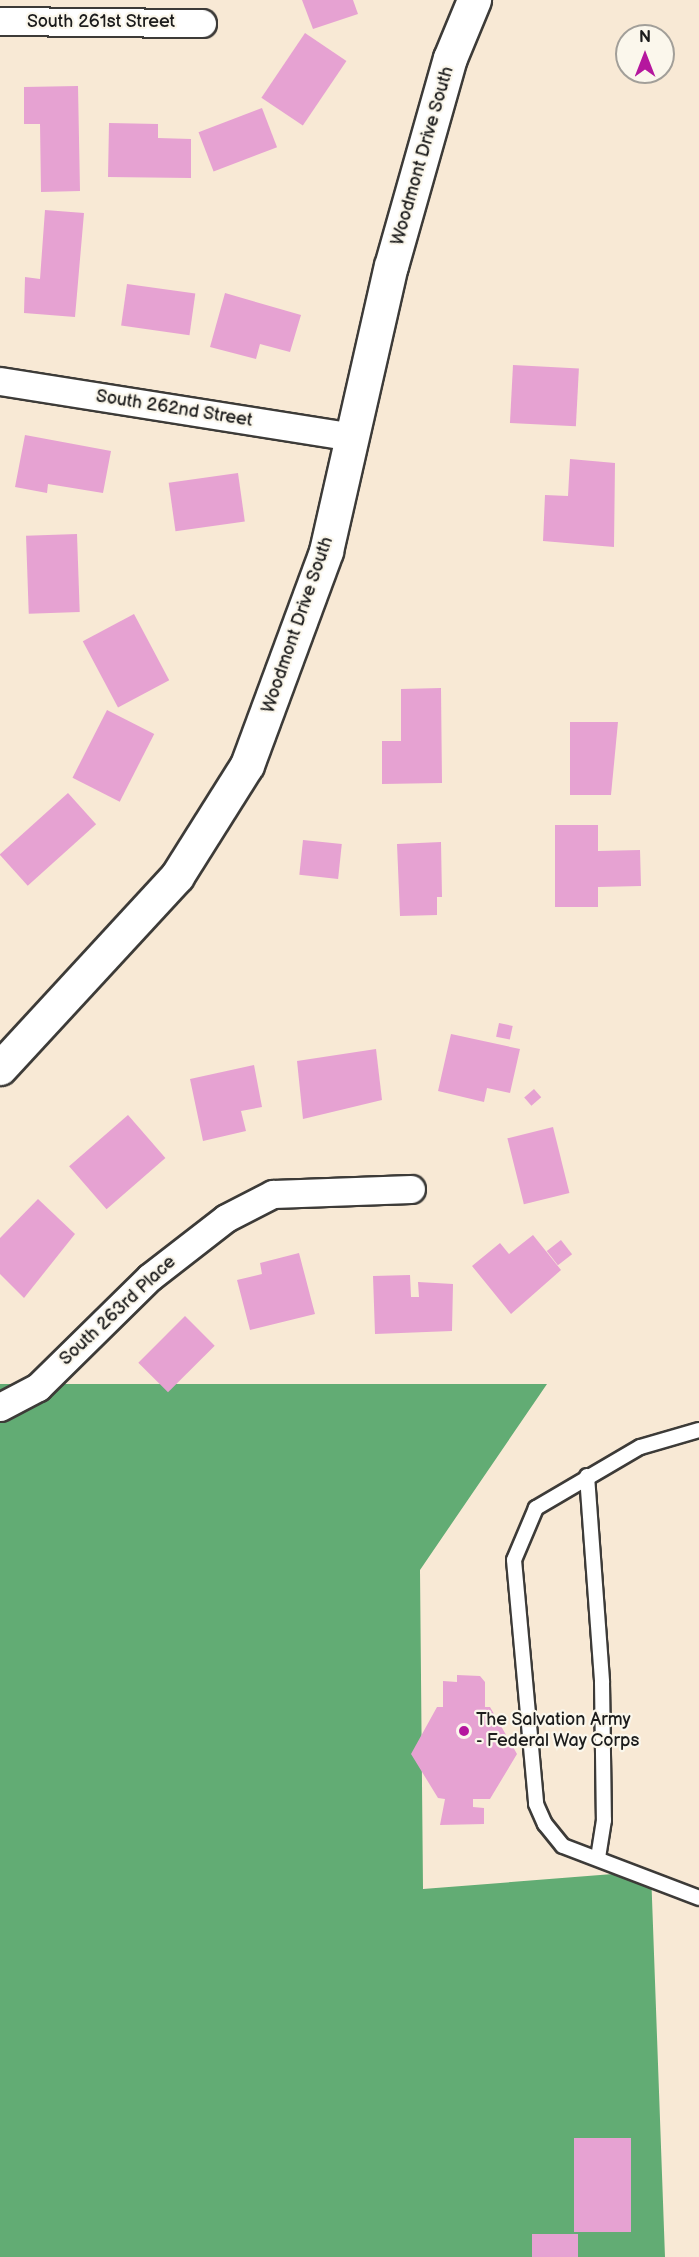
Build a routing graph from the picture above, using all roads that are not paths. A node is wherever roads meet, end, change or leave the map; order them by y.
1 (474, 0) edge
2 (0, 21) edge
3 (202, 23) dead end
4 (0, 381) edge
5 (349, 436) junction
6 (0, 1068) edge
7 (411, 1189) dead end
8 (0, 1407) edge
9 (699, 1430) edge
10 (587, 1476) junction
11 (598, 1859) junction
12 (699, 1898) edge

1 - 5 main road, Woodmont Drive South
2 - 3 street, South 261st Street
4 - 5 street, South 262nd Street
5 - 6 main road, Woodmont Drive South
7 - 8 street, South 263rd Place
9 - 10 lane
10 - 11 lane
10 - 11 lane
11 - 12 lane

